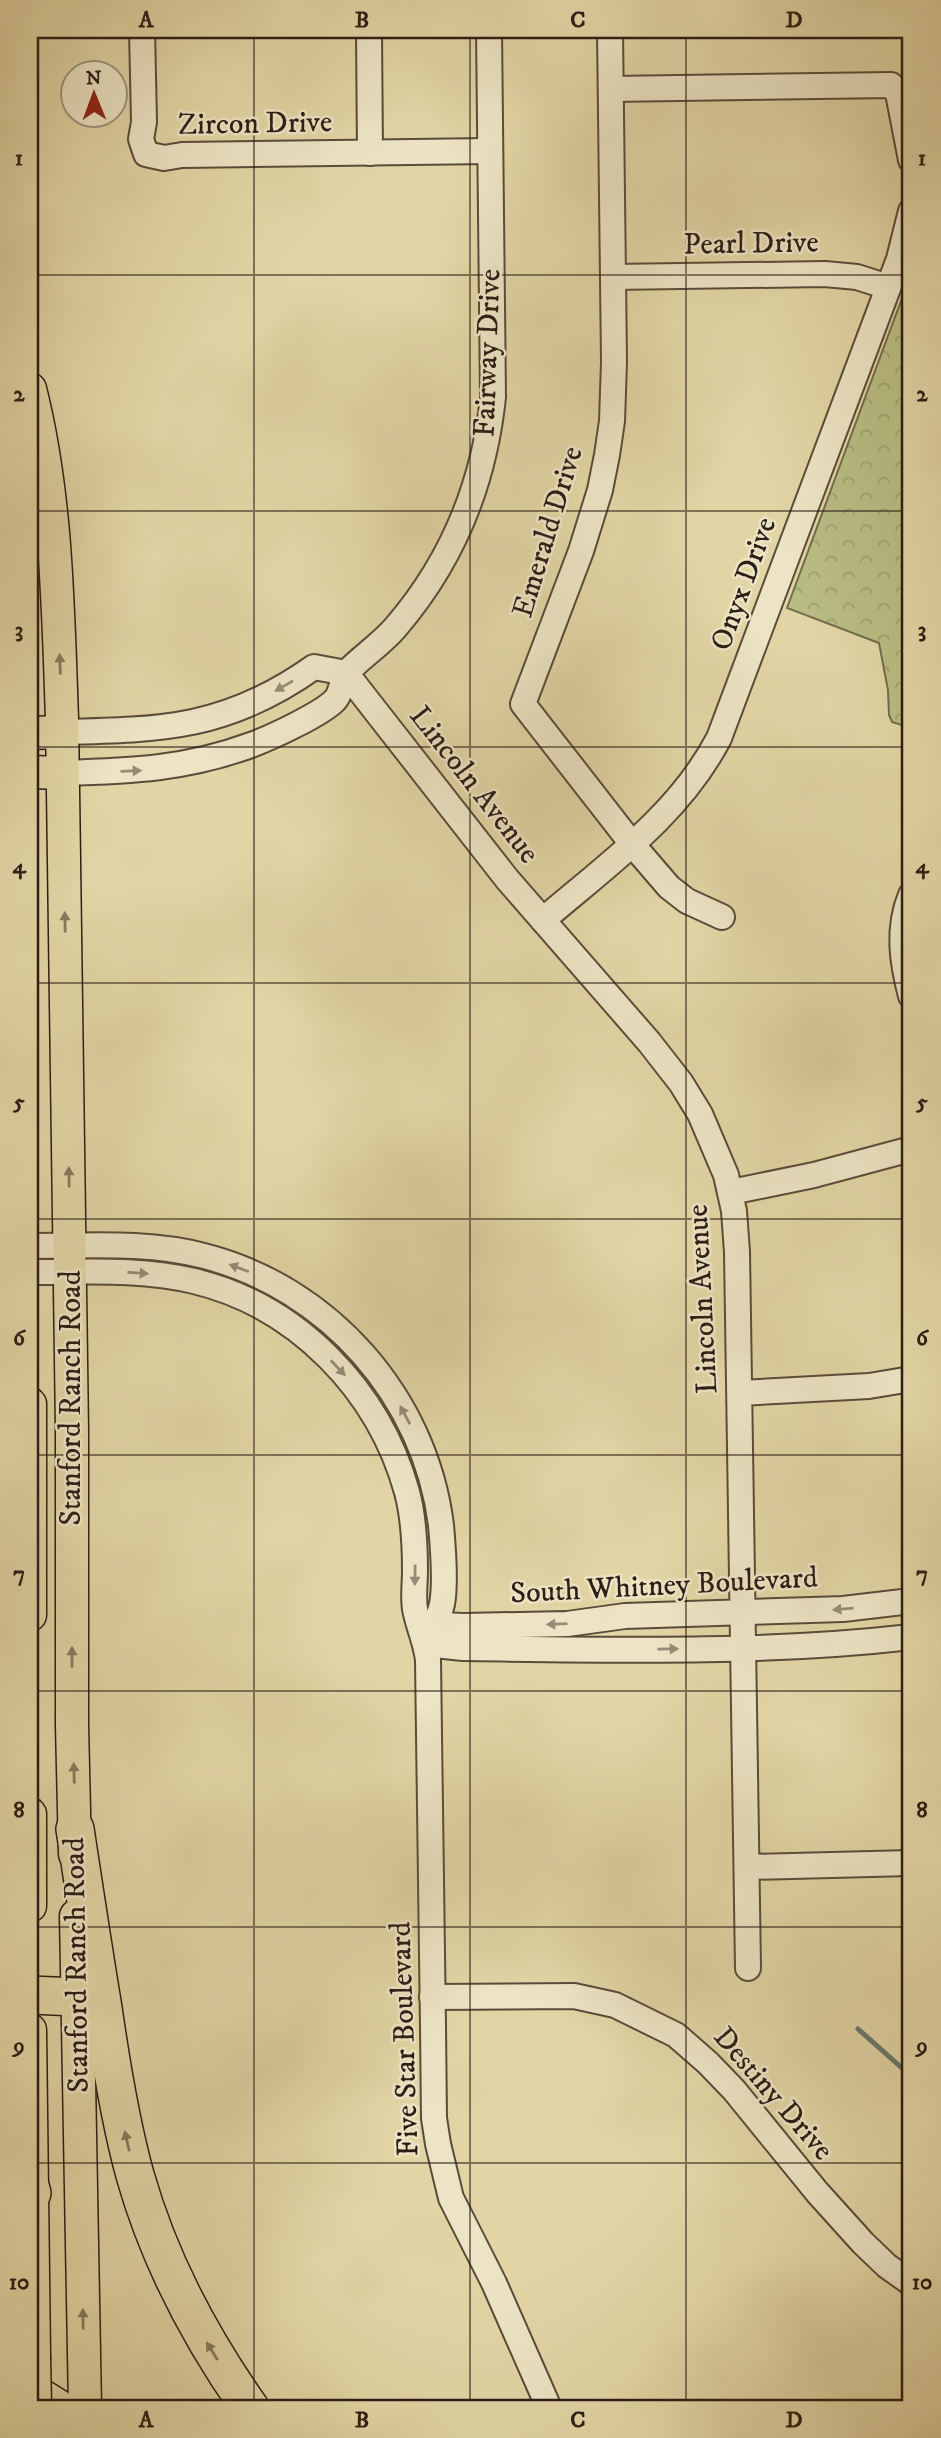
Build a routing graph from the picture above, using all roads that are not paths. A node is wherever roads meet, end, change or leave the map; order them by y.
1 (142, 30) edge
2 (369, 30) edge
3 (489, 30) edge
4 (610, 30) edge
5 (611, 89) junction
6 (490, 151) junction
7 (370, 153) junction
8 (911, 160) edge
9 (911, 211) edge
10 (613, 277) junction
11 (888, 287) junction
12 (30, 389) edge
13 (346, 673) junction
14 (62, 732) junction
15 (30, 733) edge
16 (30, 772) edge
17 (63, 773) junction
18 (632, 844) junction
19 (911, 895) edge
20 (722, 917) dead end
21 (543, 920) junction
22 (911, 996) edge
23 (911, 1149) edge
24 (731, 1192) junction
25 (30, 1246) edge
26 (70, 1259) junction
27 (30, 1272) edge
28 (233, 1294) junction
29 (307, 1303) junction
30 (911, 1379) edge
31 (740, 1393) junction
32 (30, 1404) edge
33 (382, 1427) junction
34 (430, 1474) junction
35 (911, 1601) edge
36 (743, 1613) junction
37 (30, 1615) edge
38 (427, 1630) junction
39 (911, 1637) edge
40 (743, 1648) junction
41 (30, 1814) edge
42 (75, 1829) junction
43 (911, 1863) edge
44 (747, 1867) junction
45 (30, 1906) edge
46 (748, 1968) dead end
47 (30, 1995) edge
48 (77, 1997) junction
49 (432, 1997) junction
50 (30, 2030) edge
51 (31, 2190) edge
52 (911, 2283) edge
53 (32, 2374) edge
54 (75, 2401) edge
55 (34, 2408) edge
56 (250, 2408) edge
57 (549, 2408) edge

1 - 7 street, Zircon Drive
2 - 7 street
3 - 6 street, Fairway Drive
4 - 5 street, Emerald Drive
5 - 8 street
5 - 10 street, Emerald Drive
6 - 7 street, Zircon Drive
6 - 13 street, Fairway Drive
9 - 11 street, Onyx Drive
10 - 11 street, Pearl Drive
10 - 18 street, Emerald Drive
11 - 18 street, Onyx Drive
14 -> 12 main road, Stanford Ranch Road
13 -> 14 street
17 -> 13 street, Fairway Drive
13 - 21 street, Lincoln Avenue
14 - 15 main road
14 - 17 main road, Stanford Ranch Road
16 - 17 main road, Fairway Drive
26 -> 17 main road, Stanford Ranch Road
18 - 20 street
18 - 21 street, Onyx Drive
19 - 22 street
21 - 24 street, Lincoln Avenue
23 - 24 street
24 - 31 street, Lincoln Avenue
25 - 26 street, Five Star Boulevard
26 - 27 street, Five Star Boulevard
26 -> 28 street, Five Star Boulevard
29 -> 26 street, Five Star Boulevard
42 -> 26 main road, Stanford Ranch Road
28 - 29 street
28 -> 33 street, Five Star Boulevard
34 -> 29 street, Five Star Boulevard
30 - 31 street
31 - 36 street, Lincoln Avenue
32 - 37 main road, Stanford Ranch Road
33 - 34 street
33 -> 38 street, Five Star Boulevard
34 - 38 street, Five Star Boulevard
35 -> 36 street, South Whitney Boulevard
36 -> 38 street, South Whitney Boulevard
36 - 40 street, Lincoln Avenue
38 -> 40 street, South Whitney Boulevard
38 - 49 street, Five Star Boulevard
39 - 40 street, South Whitney Boulevard
40 - 44 street, Lincoln Avenue
41 - 45 main road, Stanford Ranch Road
42 - 48 main road, Stanford Ranch Road
56 -> 42 highway
43 - 44 street
44 - 46 street, Lincoln Avenue
47 - 48 highway
54 -> 48 main road, Stanford Ranch Road
49 - 52 street, Destiny Drive
49 - 57 street, Five Star Boulevard
50 - 51 main road, Stanford Ranch Road
51 - 53 main road, Stanford Ranch Road
53 - 54 highway
53 - 55 main road, Stanford Ranch Road, bridge

